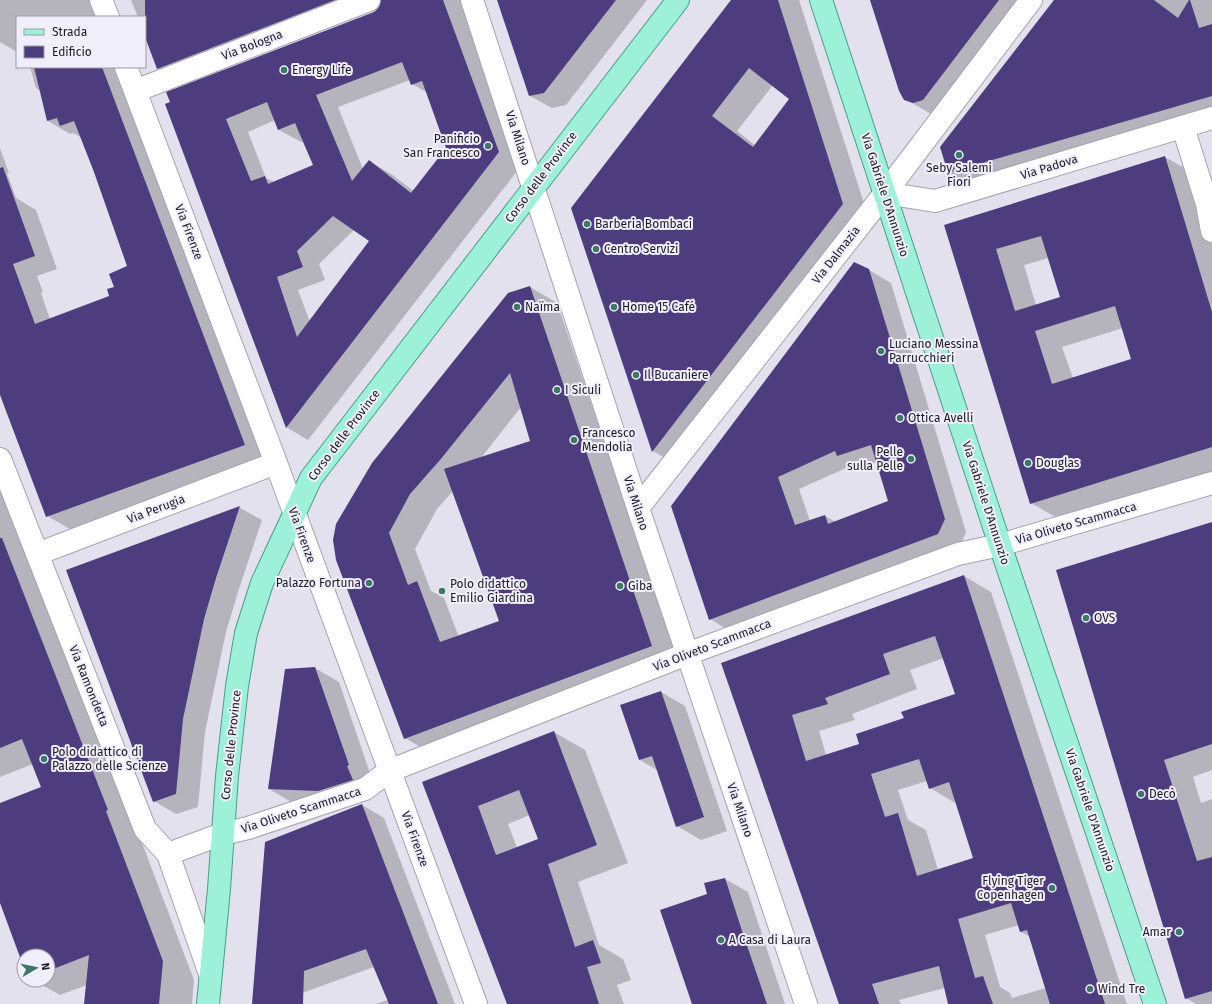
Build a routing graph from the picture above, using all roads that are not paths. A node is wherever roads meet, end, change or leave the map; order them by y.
1 (101, 0) edge
2 (369, 0) edge
3 (472, 0) edge
4 (678, 0) edge
5 (821, 0) edge
6 (1031, 0) edge
7 (108, 16) edge
8 (126, 68) edge
9 (135, 91) junction
10 (1212, 118) edge
11 (1183, 127) junction
12 (534, 187) junction
13 (885, 193) junction
14 (1212, 231) edge
15 (0, 459) edge
16 (276, 463) junction
17 (1212, 484) edge
18 (638, 508) junction
19 (294, 514) junction
20 (1000, 546) junction
21 (37, 554) junction
22 (687, 654) junction
23 (389, 771) junction
24 (222, 834) junction
25 (168, 854) junction
26 (210, 974) junction
27 (208, 1004) edge
28 (476, 1004) edge
29 (806, 1004) edge
30 (1156, 1004) edge

1 - 7 street
2 - 9 street, Via Bologna
3 - 12 street, Via Milano
4 - 12 main road, Corso delle Province
5 - 13 main road, Via Gabriele D'Annunzio
6 - 13 street, Via Dalmazia
8 - 9 street, Via Firenze
9 - 16 street, Via Firenze
10 - 11 street, Via Padova
11 - 13 street, Via Padova
11 - 14 street
12 - 18 street, Via Milano
12 - 19 main road, Corso delle Province
13 - 18 street, Via Dalmazia
13 - 20 main road, Via Gabriele D'Annunzio
15 - 21 street, Via Ramondetta
16 - 19 street, Via Firenze
16 - 21 street, Via Perugia
17 - 20 street, Via Oliveto Scammacca
18 - 22 street, Via Milano
19 - 23 street, Via Firenze
19 - 24 main road, Corso delle Province
20 - 22 street, Via Oliveto Scammacca
20 - 30 main road, Via Gabriele D'Annunzio
21 - 25 street, Via Ramondetta
22 - 23 street, Via Oliveto Scammacca
22 - 29 street, Via Milano
23 - 24 street, Via Oliveto Scammacca
23 - 28 street, Via Firenze
24 - 25 street, Via Oliveto Scammacca
24 - 26 main road, Corso delle Province
25 - 26 street, Via Ramondetta
26 - 27 main road, Corso delle Province

